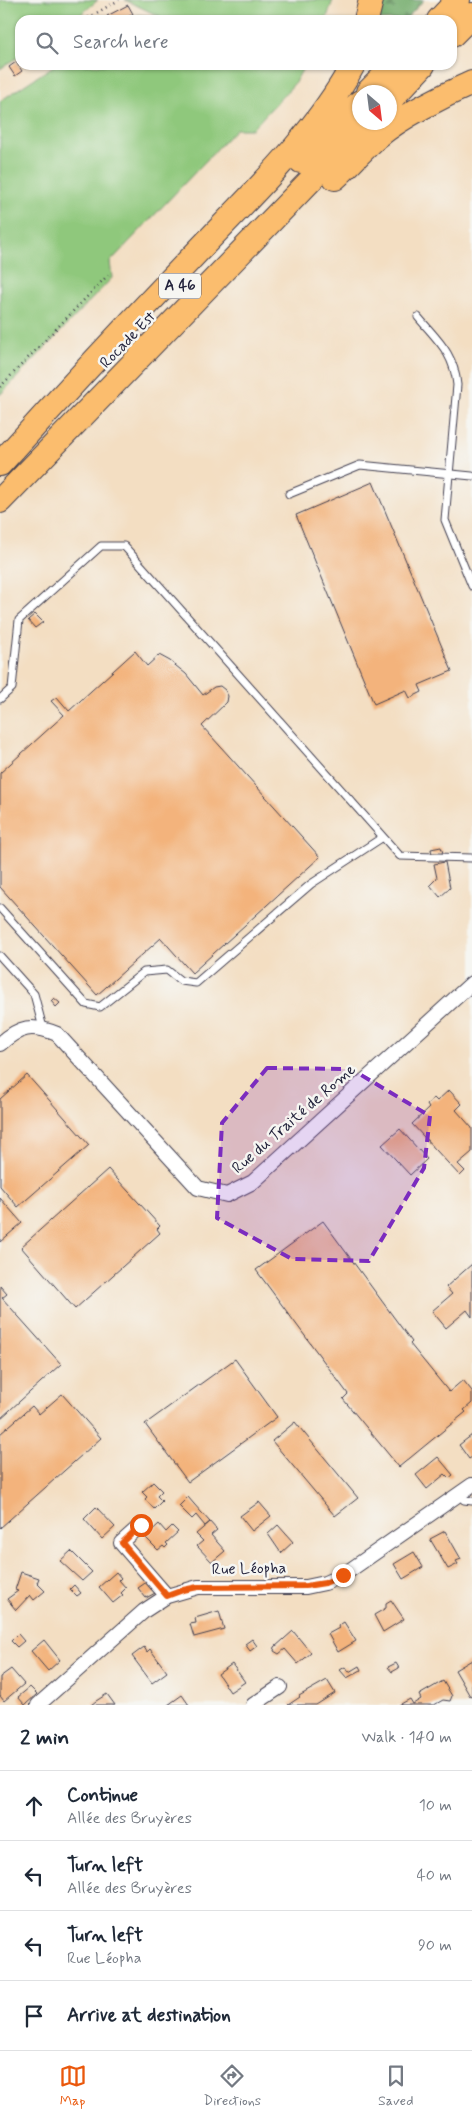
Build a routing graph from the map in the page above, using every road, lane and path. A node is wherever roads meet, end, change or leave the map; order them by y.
1 (120, 0) edge
2 (371, 0) edge
3 (458, 0) edge
4 (472, 14) edge
5 (93, 15) edge
6 (367, 15) edge
7 (444, 15) edge
8 (457, 30) edge
9 (350, 70) edge
10 (390, 70) edge
11 (418, 70) edge
12 (472, 83) edge
13 (375, 85) edge
14 (397, 93) edge
15 (352, 110) edge
16 (359, 130) edge
17 (230, 264) junction
18 (109, 274) dead end
19 (418, 317) dead end
20 (0, 388) edge
21 (0, 464) edge
22 (0, 470) edge
23 (448, 473) junction
24 (472, 476) edge
25 (289, 494) dead end
26 (0, 501) edge
27 (472, 586) edge
28 (0, 699) edge
29 (383, 837) junction
30 (472, 858) edge
31 (0, 908) edge
32 (0, 956) edge
33 (472, 983) edge
34 (43, 1028) junction
35 (0, 1044) edge
36 (472, 1486) edge
37 (466, 1497) edge
38 (141, 1525) dead end
39 (167, 1596) junction
40 (280, 1687) dead end
41 (38, 1705) edge
42 (253, 1705) edge

1 - 5 path
2 - 6 highway
3 - 7 highway
4 - 8 highway
9 - 21 highway
10 - 13 highway
11 - 14 highway
12 - 17 highway
15 - 22 highway, Rocade Est / A 46
16 - 17 highway, A 46
17 - 26 highway, Rocade Est / A 46
18 - 20 path
19 - 23 lane
23 - 24 lane
23 - 25 lane
23 - 27 lane
28 - 29 lane
29 - 30 lane
29 - 31 lane
32 - 34 lane
33 - 34 street, Rue du Traité de Rome
34 - 35 street
36 - 37 street, Rue Léopha
37 - 39 street, Rue Léopha
38 - 39 street
39 - 41 street, Rue Léopha
40 - 42 street

